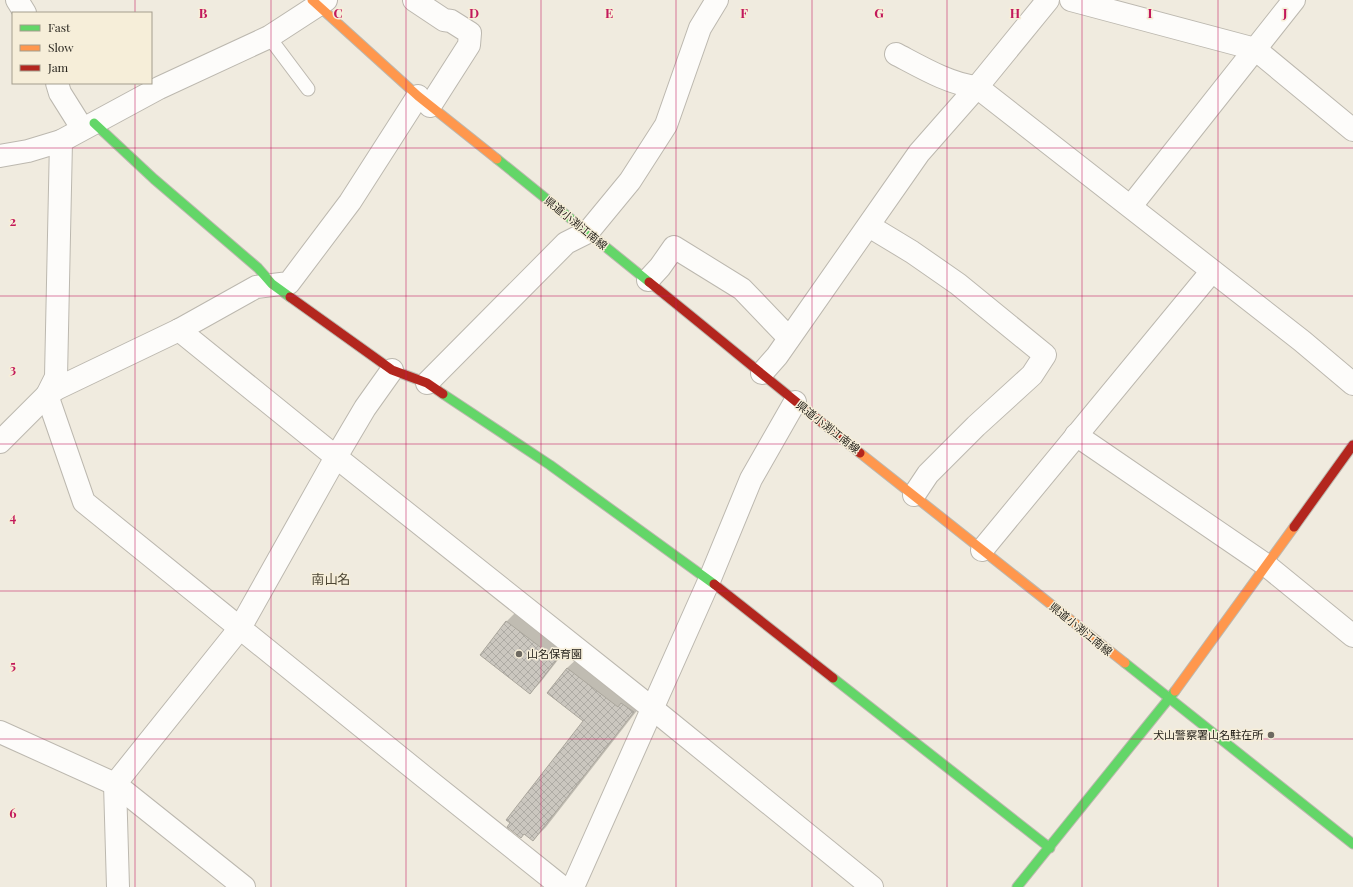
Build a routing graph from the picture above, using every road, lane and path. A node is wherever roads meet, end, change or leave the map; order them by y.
1 (17, 0) edge
2 (414, 0) edge
3 (718, 0) edge
4 (1048, 0) edge
5 (1071, 0) edge
6 (1294, 0) edge
7 (318, 2) edge
8 (24, 12) edge
9 (269, 37) junction
10 (1255, 49) junction
11 (896, 54) dead end
12 (57, 84) edge
13 (978, 87) junction
14 (308, 89) dead end
15 (424, 101) junction
16 (88, 126) junction
17 (1353, 130) edge
18 (60, 141) junction
19 (0, 156) edge
20 (1131, 206) junction
21 (868, 226) junction
22 (588, 232) junction
23 (1212, 271) junction
24 (648, 280) junction
25 (272, 284) junction
26 (179, 330) junction
27 (790, 338) junction
28 (392, 370) junction
29 (762, 373) junction
30 (427, 383) junction
31 (1353, 384) edge
32 (47, 395) junction
33 (795, 402) junction
34 (1076, 435) junction
35 (0, 442) edge
36 (1353, 445) edge
37 (336, 457) junction
38 (914, 495) junction
39 (982, 550) junction
40 (1266, 565) junction
41 (709, 581) junction
42 (240, 628) junction
43 (1353, 636) edge
44 (1169, 699) junction
45 (653, 709) junction
46 (0, 732) edge
47 (115, 784) junction
48 (1353, 844) edge
49 (1050, 848) junction
50 (118, 887) edge
51 (244, 887) edge
52 (562, 887) edge
53 (573, 887) edge
54 (872, 887) edge
55 (1017, 887) edge

1 - 8 street
2 - 15 street
3 - 22 street
4 - 13 street
5 - 10 street
6 - 10 street
7 - 9 street
7 - 15 street, 県道小渕江南線
9 - 14 lane
9 - 16 street
10 - 17 street
10 - 20 street
11 - 13 street
12 - 16 street
13 - 20 street
13 - 21 street
15 - 22 street, 県道小渕江南線
15 - 25 street
16 - 18 street
16 - 25 street
18 - 19 street
18 - 32 street
20 - 23 street
21 - 27 street
21 - 38 street
22 - 24 street, 県道小渕江南線
22 - 30 street
23 - 31 street
23 - 34 street
24 - 27 street
24 - 29 street, 県道小渕江南線
25 - 26 street
25 - 28 street
26 - 32 street
26 - 37 street
27 - 29 street
28 - 30 street
28 - 37 street
29 - 33 street, 県道小渕江南線
30 - 41 street
32 - 35 street
32 - 42 street
33 - 38 street, 県道小渕江南線
33 - 41 street
34 - 39 street
34 - 40 street
36 - 40 street
37 - 42 street
37 - 45 street
38 - 39 street, 県道小渕江南線
39 - 44 street, 県道小渕江南線
40 - 43 street
40 - 44 street
41 - 45 street
41 - 49 street
42 - 47 street
42 - 52 street
44 - 48 street, 県道小渕江南線
44 - 49 street
45 - 53 street
45 - 54 street
46 - 47 street
47 - 50 street
47 - 51 street
49 - 55 street

